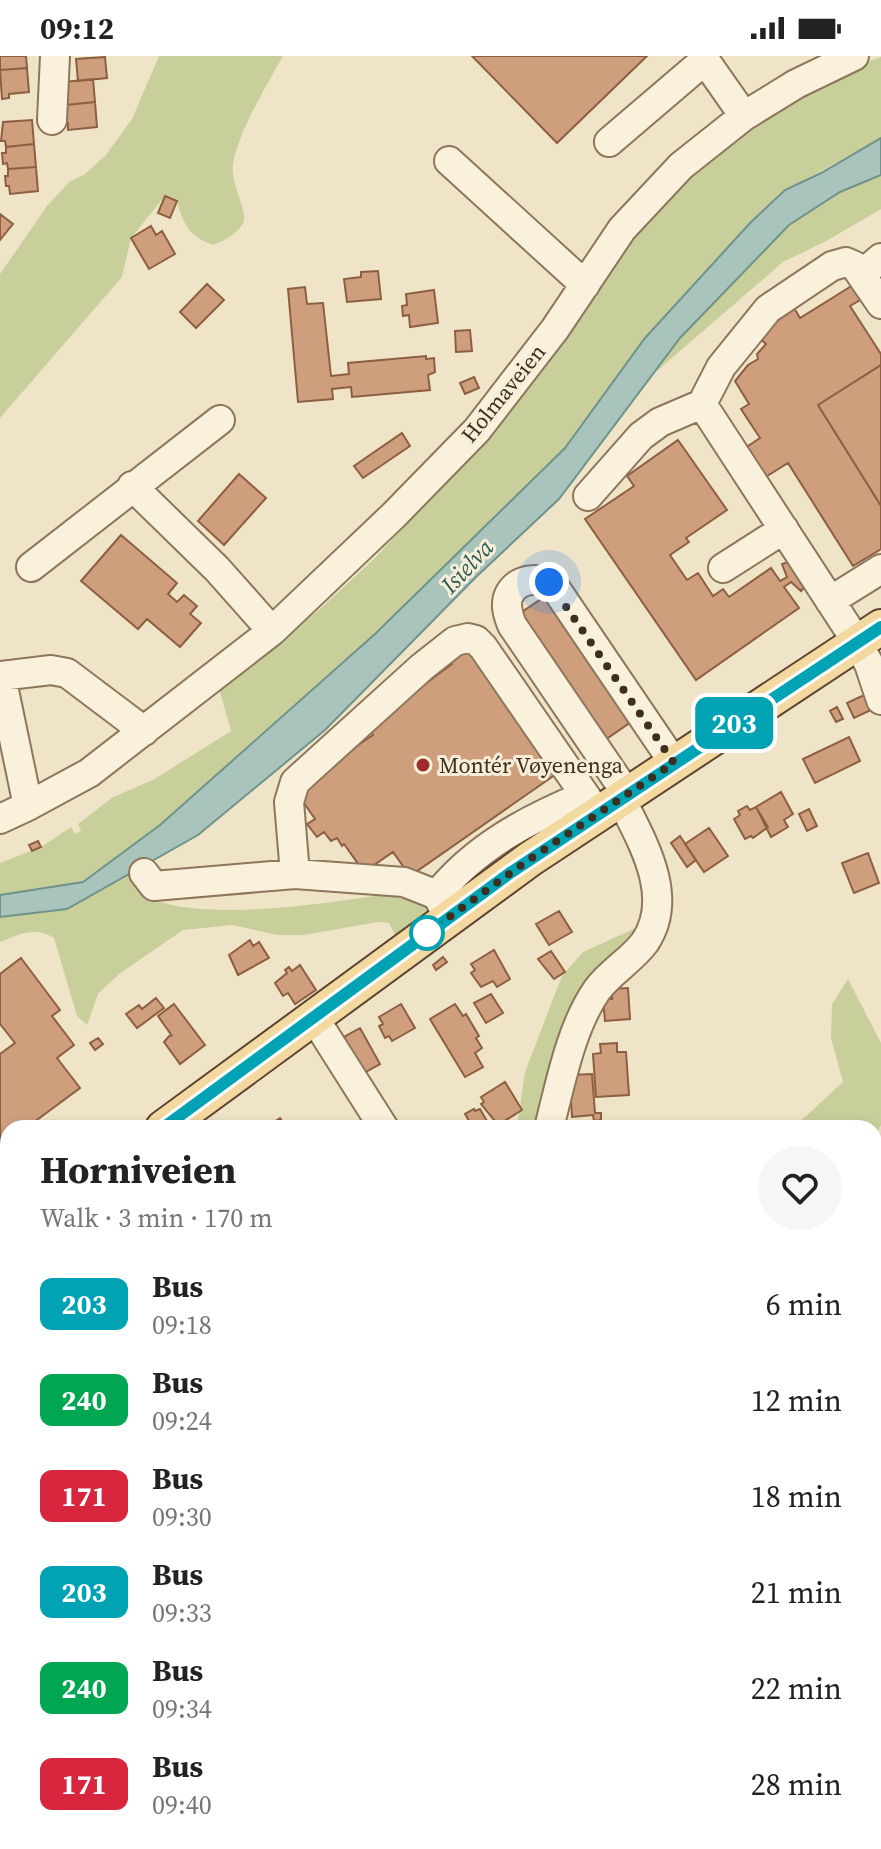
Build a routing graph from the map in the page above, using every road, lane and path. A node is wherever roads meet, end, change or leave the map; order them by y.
1 (55, 56) edge
2 (854, 56) edge
3 (704, 58) edge
4 (744, 116) junction
5 (52, 120) dead end
6 (609, 142) dead end
7 (449, 161) dead end
8 (872, 266) edge
9 (585, 285) junction
10 (881, 304) edge
11 (702, 404) junction
12 (220, 420) dead end
13 (132, 486) junction
14 (588, 496) dead end
15 (784, 529) junction
16 (31, 567) dead end
17 (723, 568) dead end
18 (881, 569) edge
19 (830, 601) junction
20 (272, 631) junction
21 (869, 635) edge
22 (0, 676) edge
23 (881, 700) edge
24 (144, 731) junction
25 (674, 763) junction
26 (607, 801) junction
27 (28, 806) junction
28 (0, 819) edge
29 (144, 873) dead end
30 (295, 874) junction
31 (443, 906) junction
32 (313, 1016) junction
33 (174, 1120) edge
34 (379, 1120) edge
35 (551, 1120) edge

1 - 5 street
2 - 4 street, Holmaveien
3 - 4 street
3 - 6 street
4 - 9 street, Holmaveien
7 - 9 street
8 - 10 street
8 - 11 street
9 - 20 street, Holmaveien
11 - 14 street
11 - 15 street
12 - 13 street
13 - 16 street
13 - 20 street
15 - 17 street
15 - 19 street
18 - 19 street
19 - 21 street
20 - 24 street, Holmaveien
21 - 23 street
21 - 25 main road
22 - 24 street
22 - 27 street
24 - 27 street, Holmaveien
25 - 26 main road
25 - 26 street
26 - 30 street
26 - 31 main road
26 - 35 street
27 - 28 street, Holmaveien
29 - 30 street
30 - 31 street
31 - 32 main road
32 - 33 main road
32 - 34 street

